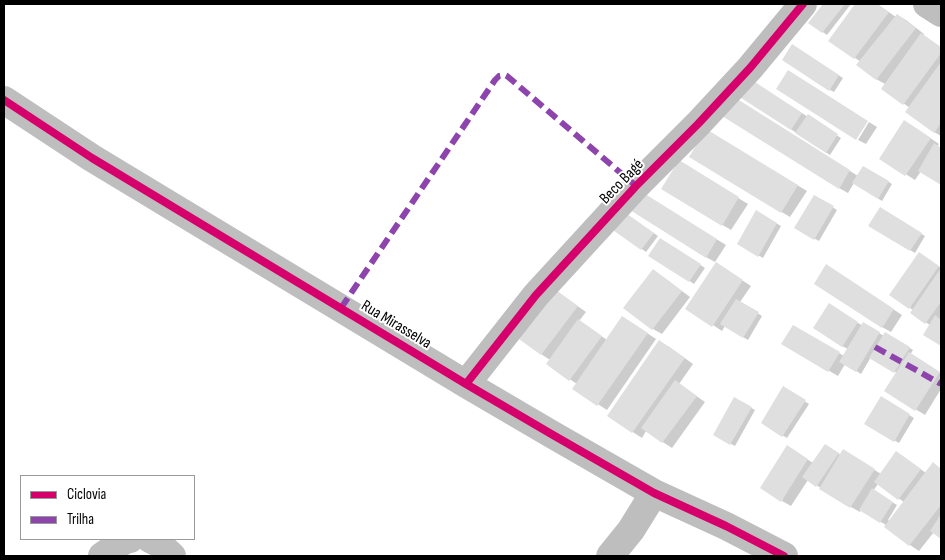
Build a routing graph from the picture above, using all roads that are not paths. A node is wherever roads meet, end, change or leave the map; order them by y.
1 (803, 4) edge
2 (927, 4) edge
3 (941, 13) edge
4 (4, 100) edge
5 (466, 384) junction
6 (654, 493) junction
7 (125, 540) edge
8 (102, 556) edge
9 (610, 556) edge
10 (784, 556) edge

1 - 5 street, Beco Bagé
2 - 3 street
4 - 5 street, Rua Mirasselva
5 - 6 street, Rua Mirasselva
6 - 9 street
6 - 10 street, Rua Mirasselva
7 - 8 street

